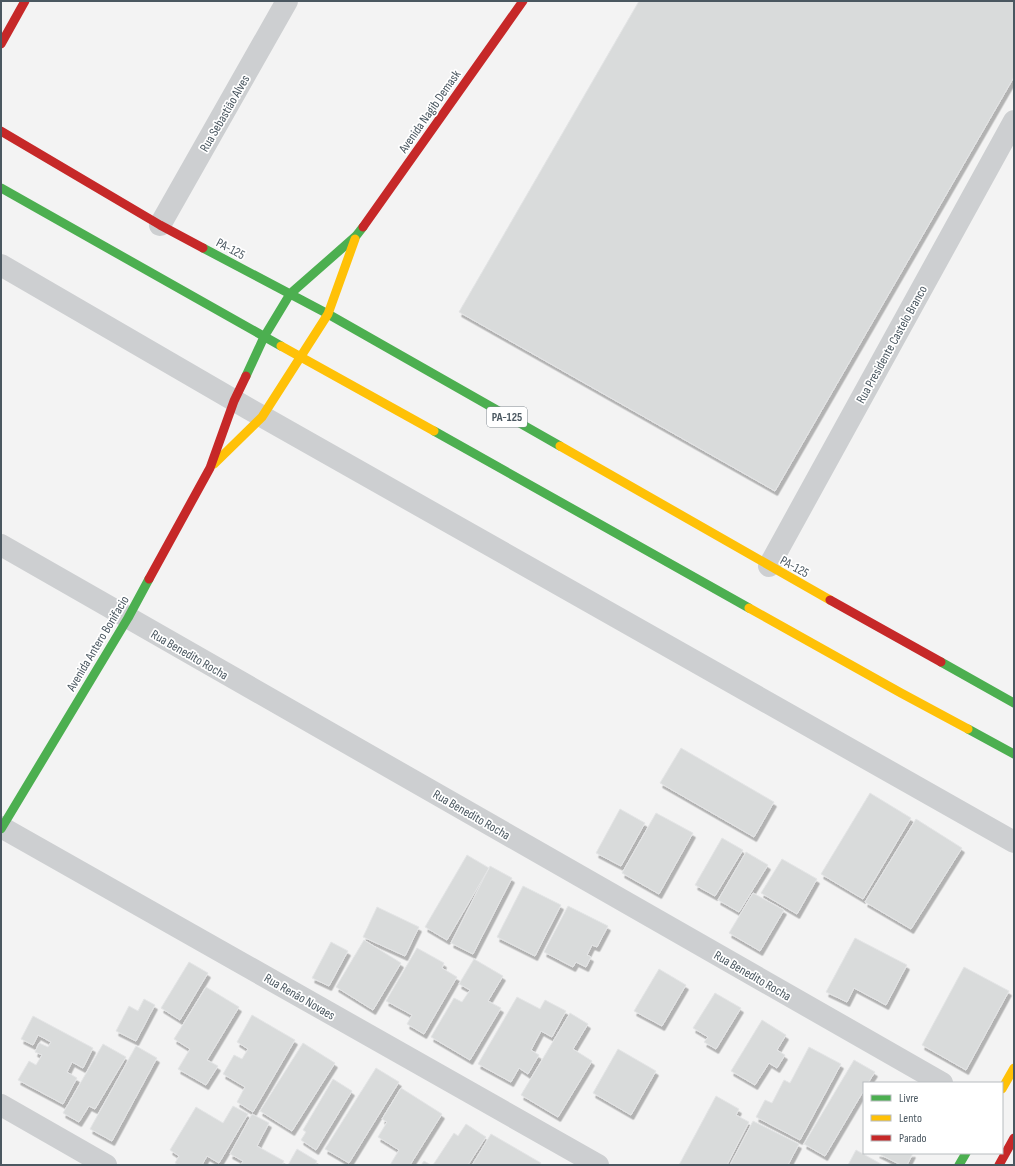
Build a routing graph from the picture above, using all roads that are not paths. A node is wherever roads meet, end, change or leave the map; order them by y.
1 (25, 1) edge
2 (287, 1) edge
3 (523, 1) edge
4 (1, 44) edge
5 (1014, 121) edge
6 (1, 131) edge
7 (1, 188) edge
8 (160, 225) junction
9 (356, 236) junction
10 (1, 265) edge
11 (290, 294) junction
12 (328, 314) junction
13 (264, 337) junction
14 (301, 356) junction
15 (234, 401) junction
16 (262, 417) junction
17 (210, 468) junction
18 (1, 545) edge
19 (769, 566) junction
20 (128, 618) junction
21 (1014, 703) edge
22 (1013, 754) edge
23 (1, 828) edge
24 (1014, 842) edge
25 (1014, 1068) edge
26 (940, 1082) edge
27 (1003, 1087) edge
28 (1, 1105) edge
29 (1014, 1138) edge
30 (965, 1154) edge
31 (106, 1165) edge
32 (598, 1165) edge
33 (959, 1165) edge
34 (999, 1165) edge

1 - 4 main road
2 - 8 street, Rua Sebastião Alves
3 - 9 main road, Avenida Nagib Demask
5 - 19 street, Rua Presidente Castelo Branco
6 - 8 main road, PA-125 / PA-125
7 - 13 main road
8 - 11 main road, PA-125 / PA-125
9 - 11 main road, Avenida Nagib Demask
9 - 12 main road, Avenida Nagib Demask
10 - 15 street
11 - 12 main road, PA-125 / PA-125
11 - 13 main road, Avenida Nagib Demask
12 - 14 main road, Avenida Nagib Demask
12 - 19 main road, PA-125 / PA-125
13 - 14 main road
13 - 15 main road, Avenida Antero Bonifacio
14 - 16 main road, Avenida Antero Bonifacio
14 - 22 main road
15 - 16 street
15 - 17 main road, Avenida Antero Bonifacio
16 - 17 main road, Avenida Antero Bonifacio
16 - 24 street
17 - 20 main road, Avenida Antero Bonifacio
18 - 20 street, Rua Benedito Rocha
19 - 21 main road, PA-125 / PA-125
20 - 23 main road, Avenida Antero Bonifacio
20 - 26 street, Rua Benedito Rocha
23 - 32 street, Rua Renão Novaes
25 - 27 main road
28 - 31 street
29 - 34 main road
30 - 33 main road

